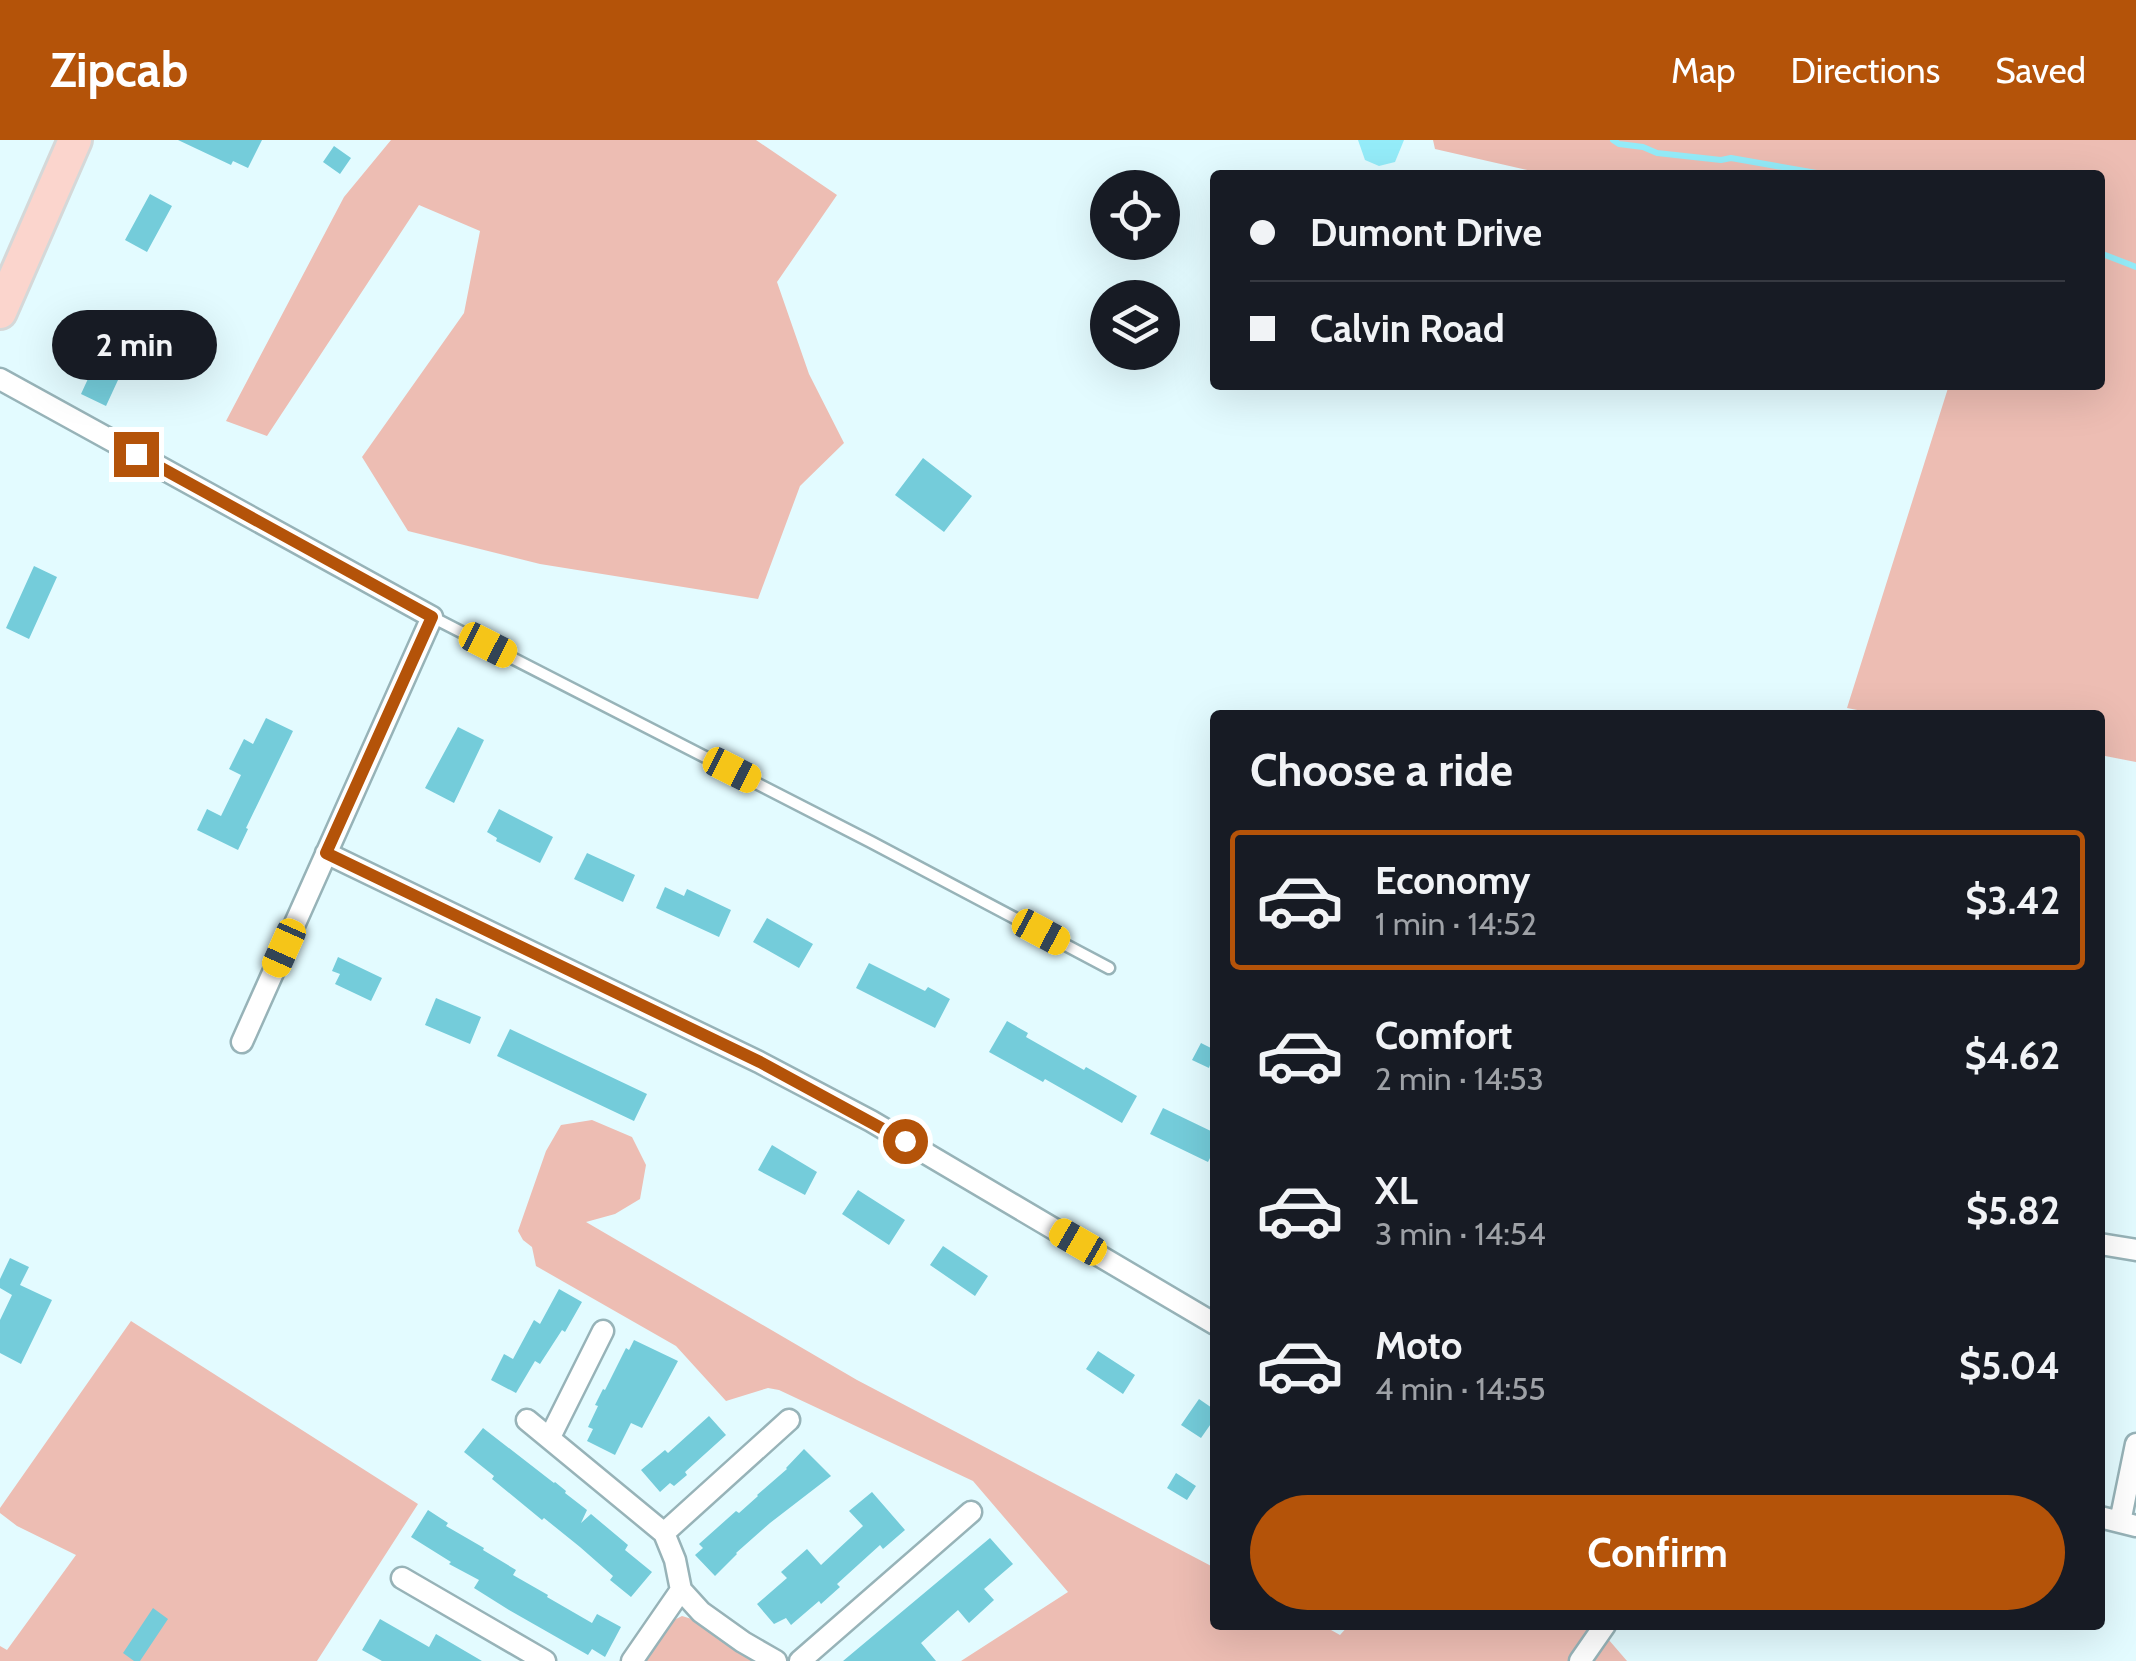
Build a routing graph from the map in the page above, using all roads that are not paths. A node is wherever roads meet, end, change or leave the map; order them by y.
1 (74, 140) edge
2 (0, 312) edge
3 (0, 380) edge
4 (432, 617) junction
5 (326, 853) junction
6 (1109, 968) dead end
7 (242, 1042) dead end
8 (2105, 1245) edge
9 (2136, 1250) edge
10 (1210, 1321) edge
11 (603, 1331) dead end
12 (527, 1420) dead end
13 (789, 1420) dead end
14 (550, 1437) junction
15 (2136, 1444) edge
16 (971, 1512) dead end
17 (2119, 1522) edge
18 (664, 1533) junction
19 (402, 1578) dead end
20 (682, 1590) junction
21 (1602, 1630) edge
22 (544, 1661) edge
23 (632, 1661) edge
24 (776, 1661) edge
25 (800, 1661) edge
26 (1580, 1661) edge

1 - 2 main road
3 - 4 street
4 - 5 street
4 - 6 lane
5 - 7 street
5 - 10 street
8 - 9 street
11 - 14 street
12 - 14 street
13 - 18 street
14 - 18 street
15 - 17 street
16 - 25 street
18 - 20 street
19 - 22 street
20 - 23 street
20 - 24 street
21 - 26 street

